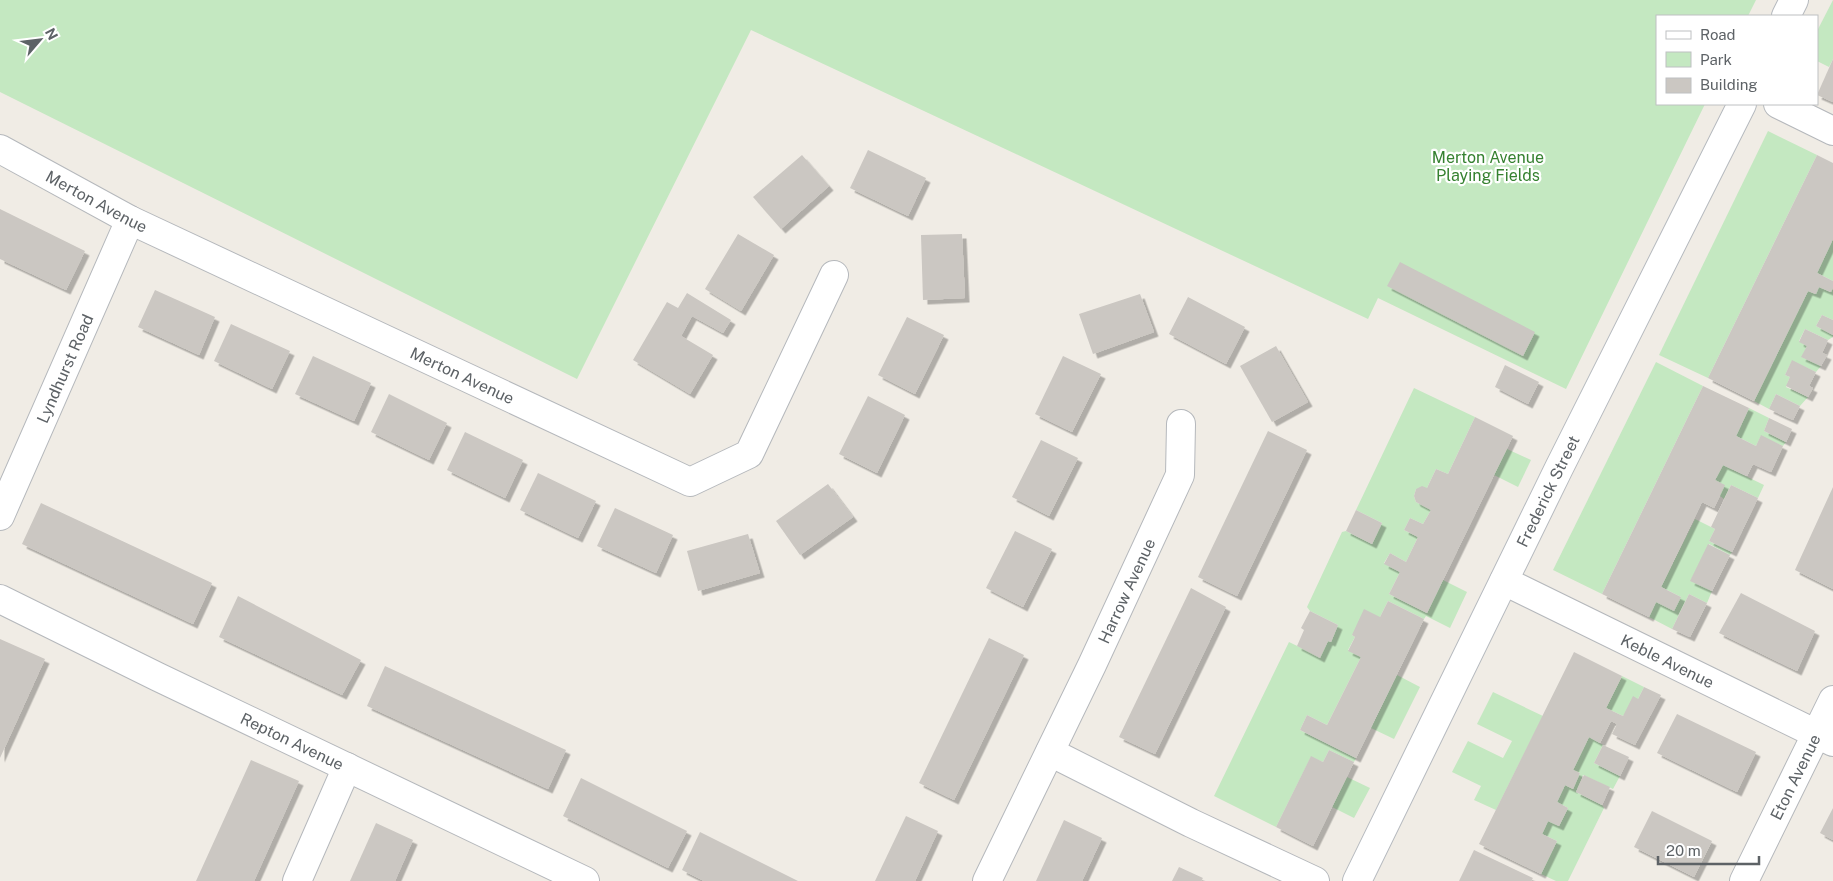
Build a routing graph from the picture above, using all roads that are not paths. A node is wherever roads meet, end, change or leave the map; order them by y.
1 (1794, 0) edge
2 (1786, 15) edge
3 (1742, 105) edge
4 (1780, 105) edge
5 (1833, 131) edge
6 (0, 149) edge
7 (130, 220) junction
8 (834, 275) dead end
9 (1181, 424) dead end
10 (0, 516) edge
11 (1504, 581) junction
12 (0, 599) edge
13 (1833, 700) edge
14 (1825, 738) edge
15 (1050, 752) junction
16 (347, 767) junction
17 (297, 881) edge
18 (585, 881) edge
19 (987, 881) edge
20 (1315, 881) edge
21 (1357, 881) edge
22 (1744, 881) edge

1 - 2 street
3 - 11 street, Frederick Street
4 - 5 street
6 - 7 street, Merton Avenue
7 - 8 street, Merton Avenue
7 - 10 street, Lyndhurst Road
9 - 15 street, Harrow Avenue
11 - 14 street, Keble Avenue
11 - 21 street, Frederick Street
12 - 16 street, Repton Avenue
13 - 14 street, Eton Avenue
14 - 22 street, Eton Avenue
15 - 19 street, Harrow Avenue
15 - 20 street
16 - 17 street
16 - 18 street, Repton Avenue

